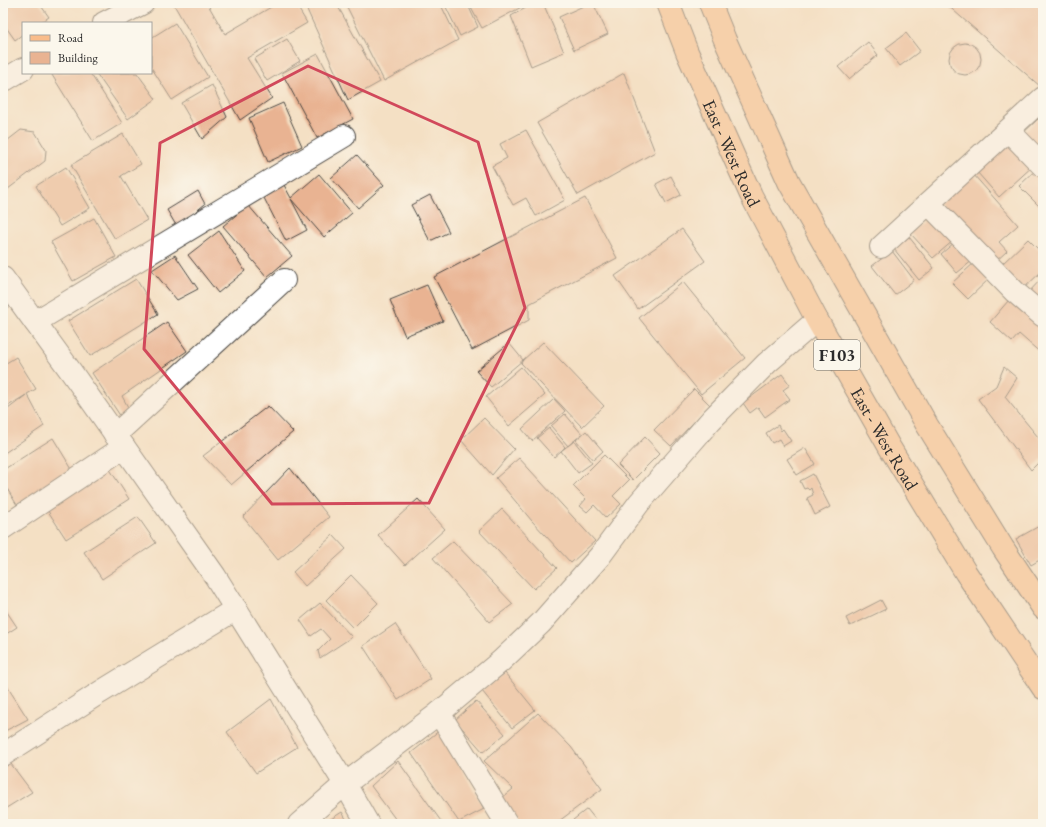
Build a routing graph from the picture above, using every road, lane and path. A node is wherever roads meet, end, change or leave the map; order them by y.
1 (143, 3) edge
2 (668, 3) edge
3 (710, 3) edge
4 (106, 22) edge
5 (22, 70) edge
6 (3, 81) edge
7 (1043, 98) edge
8 (1009, 131) junction
9 (344, 136) dead end
10 (1043, 166) edge
11 (929, 204) junction
12 (881, 248) dead end
13 (284, 280) dead end
14 (6, 287) edge
15 (1043, 316) edge
16 (816, 320) junction
17 (35, 322) junction
18 (120, 441) junction
19 (3, 528) edge
20 (1043, 608) edge
21 (236, 609) junction
22 (1043, 688) edge
23 (439, 713) junction
24 (3, 755) edge
25 (346, 784) junction
26 (299, 824) edge
27 (368, 824) edge
28 (507, 824) edge

1 - 4 street
2 - 16 main road, East - West Road / F103
3 - 20 main road, F103
5 - 6 street
7 - 8 street
8 - 10 street
8 - 11 street
9 - 17 street
11 - 12 street
11 - 15 street
13 - 18 street
14 - 17 street
16 - 22 main road, East - West Road / F103
16 - 23 street
17 - 18 street
18 - 19 street
18 - 21 street
21 - 24 street
21 - 25 street
23 - 25 street
23 - 28 street
25 - 26 street
25 - 27 street

